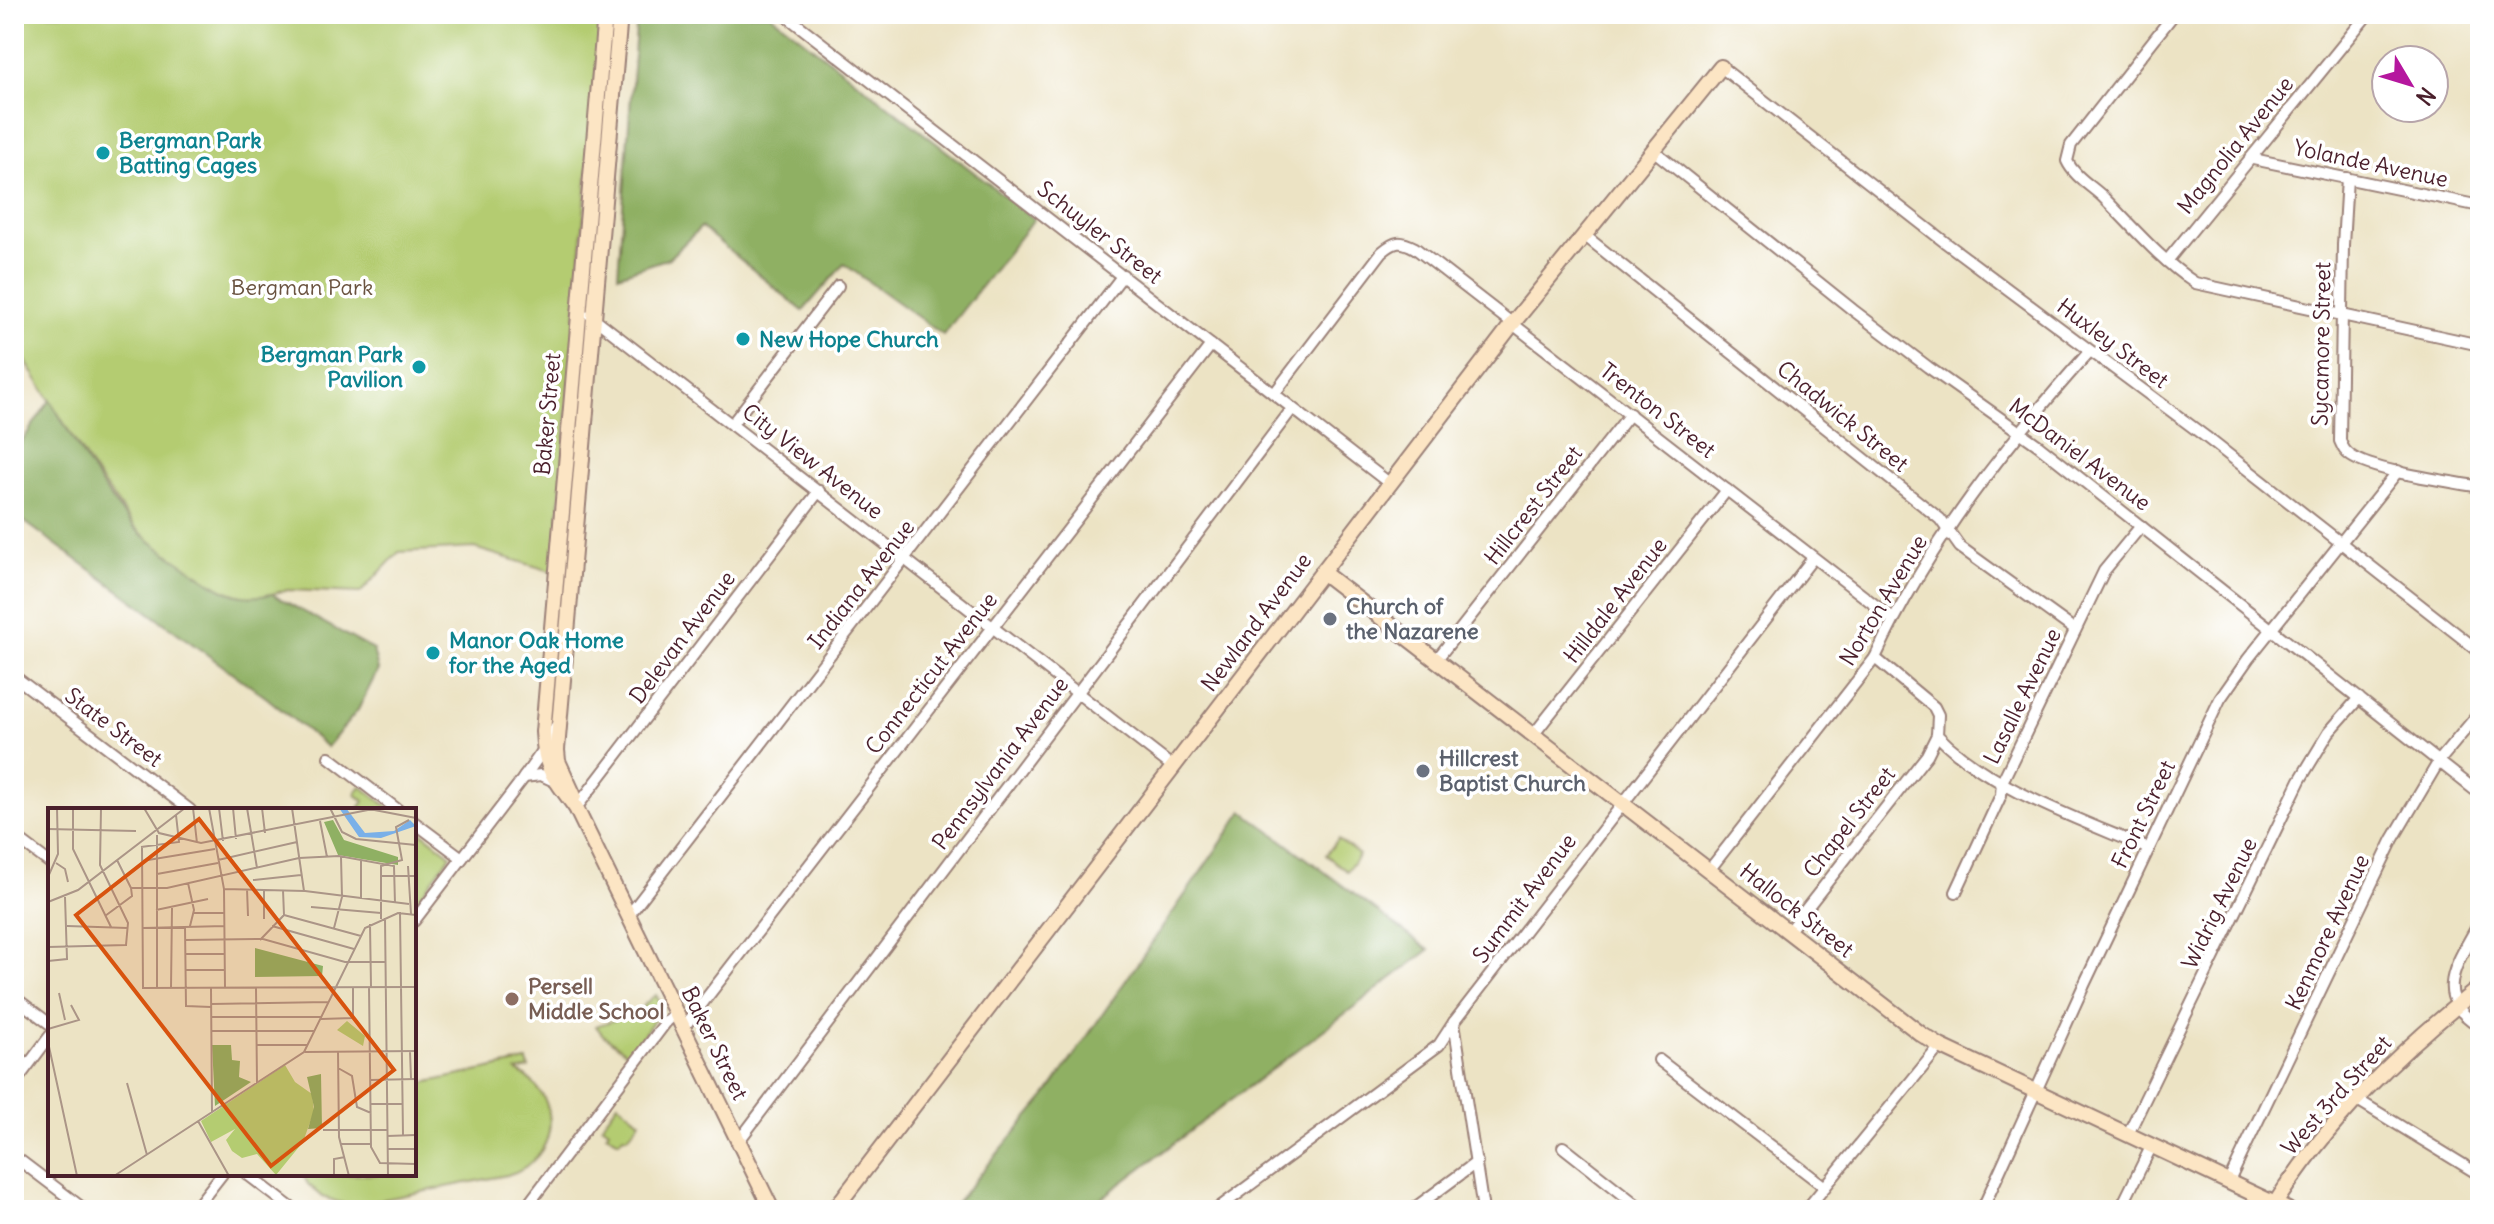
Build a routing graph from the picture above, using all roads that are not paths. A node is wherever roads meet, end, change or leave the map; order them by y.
1 (605, 14) edge
2 (620, 14) edge
3 (784, 14) edge
4 (2174, 14) edge
5 (2368, 14) edge
6 (1721, 67) joint
7 (1653, 150) junction
8 (2253, 159) junction
9 (2347, 178) junction
10 (2480, 206) edge
11 (1584, 235) junction
12 (2167, 261) junction
13 (1123, 275) junction
14 (838, 286) dead end
15 (579, 307) junction
16 (2343, 315) junction
17 (593, 318) junction
18 (1513, 323) junction
19 (1211, 345) junction
20 (2480, 345) edge
21 (2090, 351) junction
22 (1274, 394) junction
23 (1292, 409) junction
24 (1630, 414) junction
25 (732, 424) junction
26 (2020, 432) junction
27 (2398, 471) junction
28 (1389, 483) junction
29 (2480, 487) edge
30 (1727, 490) junction
31 (819, 491) junction
32 (2141, 526) junction
33 (1948, 530) junction
34 (2342, 543) junction
35 (1813, 558) junction
36 (905, 559) junction
37 (1322, 572) junction
38 (1893, 619) junction
39 (992, 627) junction
40 (2272, 629) junction
41 (2075, 630) junction
42 (2480, 652) edge
43 (1875, 658) junction
44 (1437, 659) junction
45 (14, 676) edge
46 (1078, 693) junction
47 (2359, 698) junction
48 (2480, 712) edge
49 (560, 714) junction
50 (1534, 734) junction
51 (1937, 735) junction
52 (544, 749) junction
53 (329, 757) dead end
54 (2439, 761) junction
55 (1173, 767) junction
56 (524, 777) junction
57 (2002, 782) junction
58 (558, 783) junction
59 (2480, 794) edge
60 (1622, 802) junction
61 (187, 808) edge
62 (395, 808) edge
63 (576, 808) junction
64 (416, 824) edge
65 (14, 836) edge
66 (2149, 849) junction
67 (462, 858) junction
68 (48, 862) edge
69 (1710, 869) junction
70 (1956, 892) dead end
71 (629, 915) junction
72 (416, 918) edge
73 (2480, 921) edge
74 (1788, 932) junction
75 (2480, 987) edge
76 (14, 997) edge
77 (2457, 1005) junction
78 (676, 1013) junction
79 (48, 1022) edge
80 (1454, 1022) junction
81 (2480, 1026) edge
82 (684, 1027) junction
83 (48, 1039) edge
84 (1940, 1046) junction
85 (1659, 1060) dead end
86 (14, 1084) edge
87 (2036, 1092) junction
88 (2356, 1099) junction
89 (2128, 1134) junction
90 (738, 1142) junction
91 (2152, 1145) junction
92 (1563, 1147) dead end
93 (14, 1156) edge
94 (1477, 1162) junction
95 (2480, 1175) edge
96 (220, 1176) edge
97 (250, 1176) edge
98 (2229, 1181) junction
99 (1825, 1187) junction
100 (2278, 1208) edge
101 (85, 1210) edge
102 (194, 1210) edge
103 (294, 1210) edge
104 (524, 1210) edge
105 (772, 1210) edge
106 (834, 1210) edge
107 (1216, 1210) edge
108 (1412, 1210) edge
109 (1483, 1210) edge
110 (1643, 1210) edge
111 (1806, 1210) edge
112 (1982, 1210) edge
113 (2120, 1210) edge

1 - 15 street, Baker Street
2 - 17 street, Baker Street
3 - 13 street, Schuyler Street
4 - 12 street
5 - 8 street, Magnolia Avenue
6 - 7 street, Newland Avenue
6 - 21 street, Huxley Street
7 - 11 street, Newland Avenue
7 - 26 street, McDaniel Avenue
8 - 9 street, Yolande Avenue
8 - 12 street, Magnolia Avenue
9 - 10 street, Yolande Avenue
9 - 16 street, Sycamore Street
11 - 18 street, Newland Avenue
11 - 33 street, Chadwick Street
12 - 16 street
13 - 19 street, Schuyler Street
13 - 36 street, Indiana Avenue
14 - 25 street
15 - 17 street, City View Avenue
15 - 52 street, Baker Street
16 - 20 street
16 - 27 street, Sycamore Street
17 - 25 street, City View Avenue
17 - 49 street, Baker Street
18 - 22 street, Trenton Street
18 - 24 street, Trenton Street
18 - 28 street, Newland Avenue
19 - 22 street, Schuyler Street
19 - 39 street, Connecticut Avenue
21 - 26 street, Norton Avenue
21 - 34 street, Huxley Street
22 - 23 street, Schuyler Street
23 - 28 street, Schuyler Street
23 - 46 street, Pennsylvania Avenue
24 - 30 street, Trenton Street
24 - 44 street, Hillcrest Street
25 - 31 street, City View Avenue
26 - 32 street, McDaniel Avenue
26 - 33 street, Norton Avenue
27 - 29 street, Sycamore Street
27 - 34 street, Front Street
28 - 37 street, Newland Avenue
30 - 35 street, Trenton Street
30 - 50 street, Hilldale Avenue
31 - 36 street, City View Avenue
31 - 63 street, Delevan Avenue
32 - 40 street, McDaniel Avenue
32 - 41 street, Lasalle Avenue
33 - 38 street, Norton Avenue
33 - 41 street, Chadwick Street
34 - 40 street, Front Street
34 - 42 street, Huxley Street
35 - 38 street, Trenton Street
35 - 60 street, Summit Avenue
36 - 39 street, City View Avenue
36 - 71 street, Indiana Avenue
37 - 44 street, Hallock Street
37 - 55 street, Newland Avenue
38 - 43 street, Norton Avenue
39 - 46 street, City View Avenue
39 - 82 street, Connecticut Avenue
40 - 47 street, McDaniel Avenue
40 - 66 street, Front Street
41 - 57 street, Lasalle Avenue
43 - 51 street
43 - 69 street, Norton Avenue
44 - 50 street, Hallock Street
45 - 61 street, State Street
46 - 55 street, City View Avenue
46 - 90 street, Pennsylvania Avenue
47 - 54 street, McDaniel Avenue
47 - 89 street, Widrig Avenue
48 - 54 street, Kenmore Avenue
49 - 52 street
49 - 63 street, Baker Street
50 - 60 street, Hallock Street
51 - 57 street
51 - 74 street, Chapel Street
52 - 56 street
52 - 58 street, Baker Street
53 - 62 street
54 - 59 street, McDaniel Avenue
54 - 98 street, Kenmore Avenue
55 - 106 street, Newland Avenue
56 - 58 street
56 - 67 street
57 - 66 street
57 - 70 street, Lasalle Avenue
58 - 63 street, Baker Street
60 - 69 street, Hallock Street
60 - 80 street, Summit Avenue
63 - 71 street, Baker Street
64 - 67 street
65 - 68 street
66 - 87 street, Front Street
67 - 72 street
69 - 74 street, Hallock Street
71 - 78 street, Baker Street
73 - 77 street
74 - 84 street, Hallock Street
75 - 77 street, West 3rd Street
76 - 79 street
77 - 81 street
77 - 88 street, West 3rd Street
78 - 82 street, Baker Street
78 - 104 street
80 - 94 street
80 - 107 street, Summit Avenue
82 - 90 street, Baker Street
83 - 86 street
84 - 87 street, Hallock Street
84 - 99 street
85 - 99 street
87 - 89 street, Hallock Street
87 - 112 street, Front Street
88 - 95 street
88 - 100 street, West 3rd Street
89 - 91 street, Hallock Street
90 - 105 street, Baker Street
91 - 98 street, Hallock Street
91 - 113 street
92 - 110 street
93 - 101 street
94 - 108 street
94 - 109 street
96 - 102 street
97 - 103 street
98 - 100 street, Hallock Street
99 - 111 street

